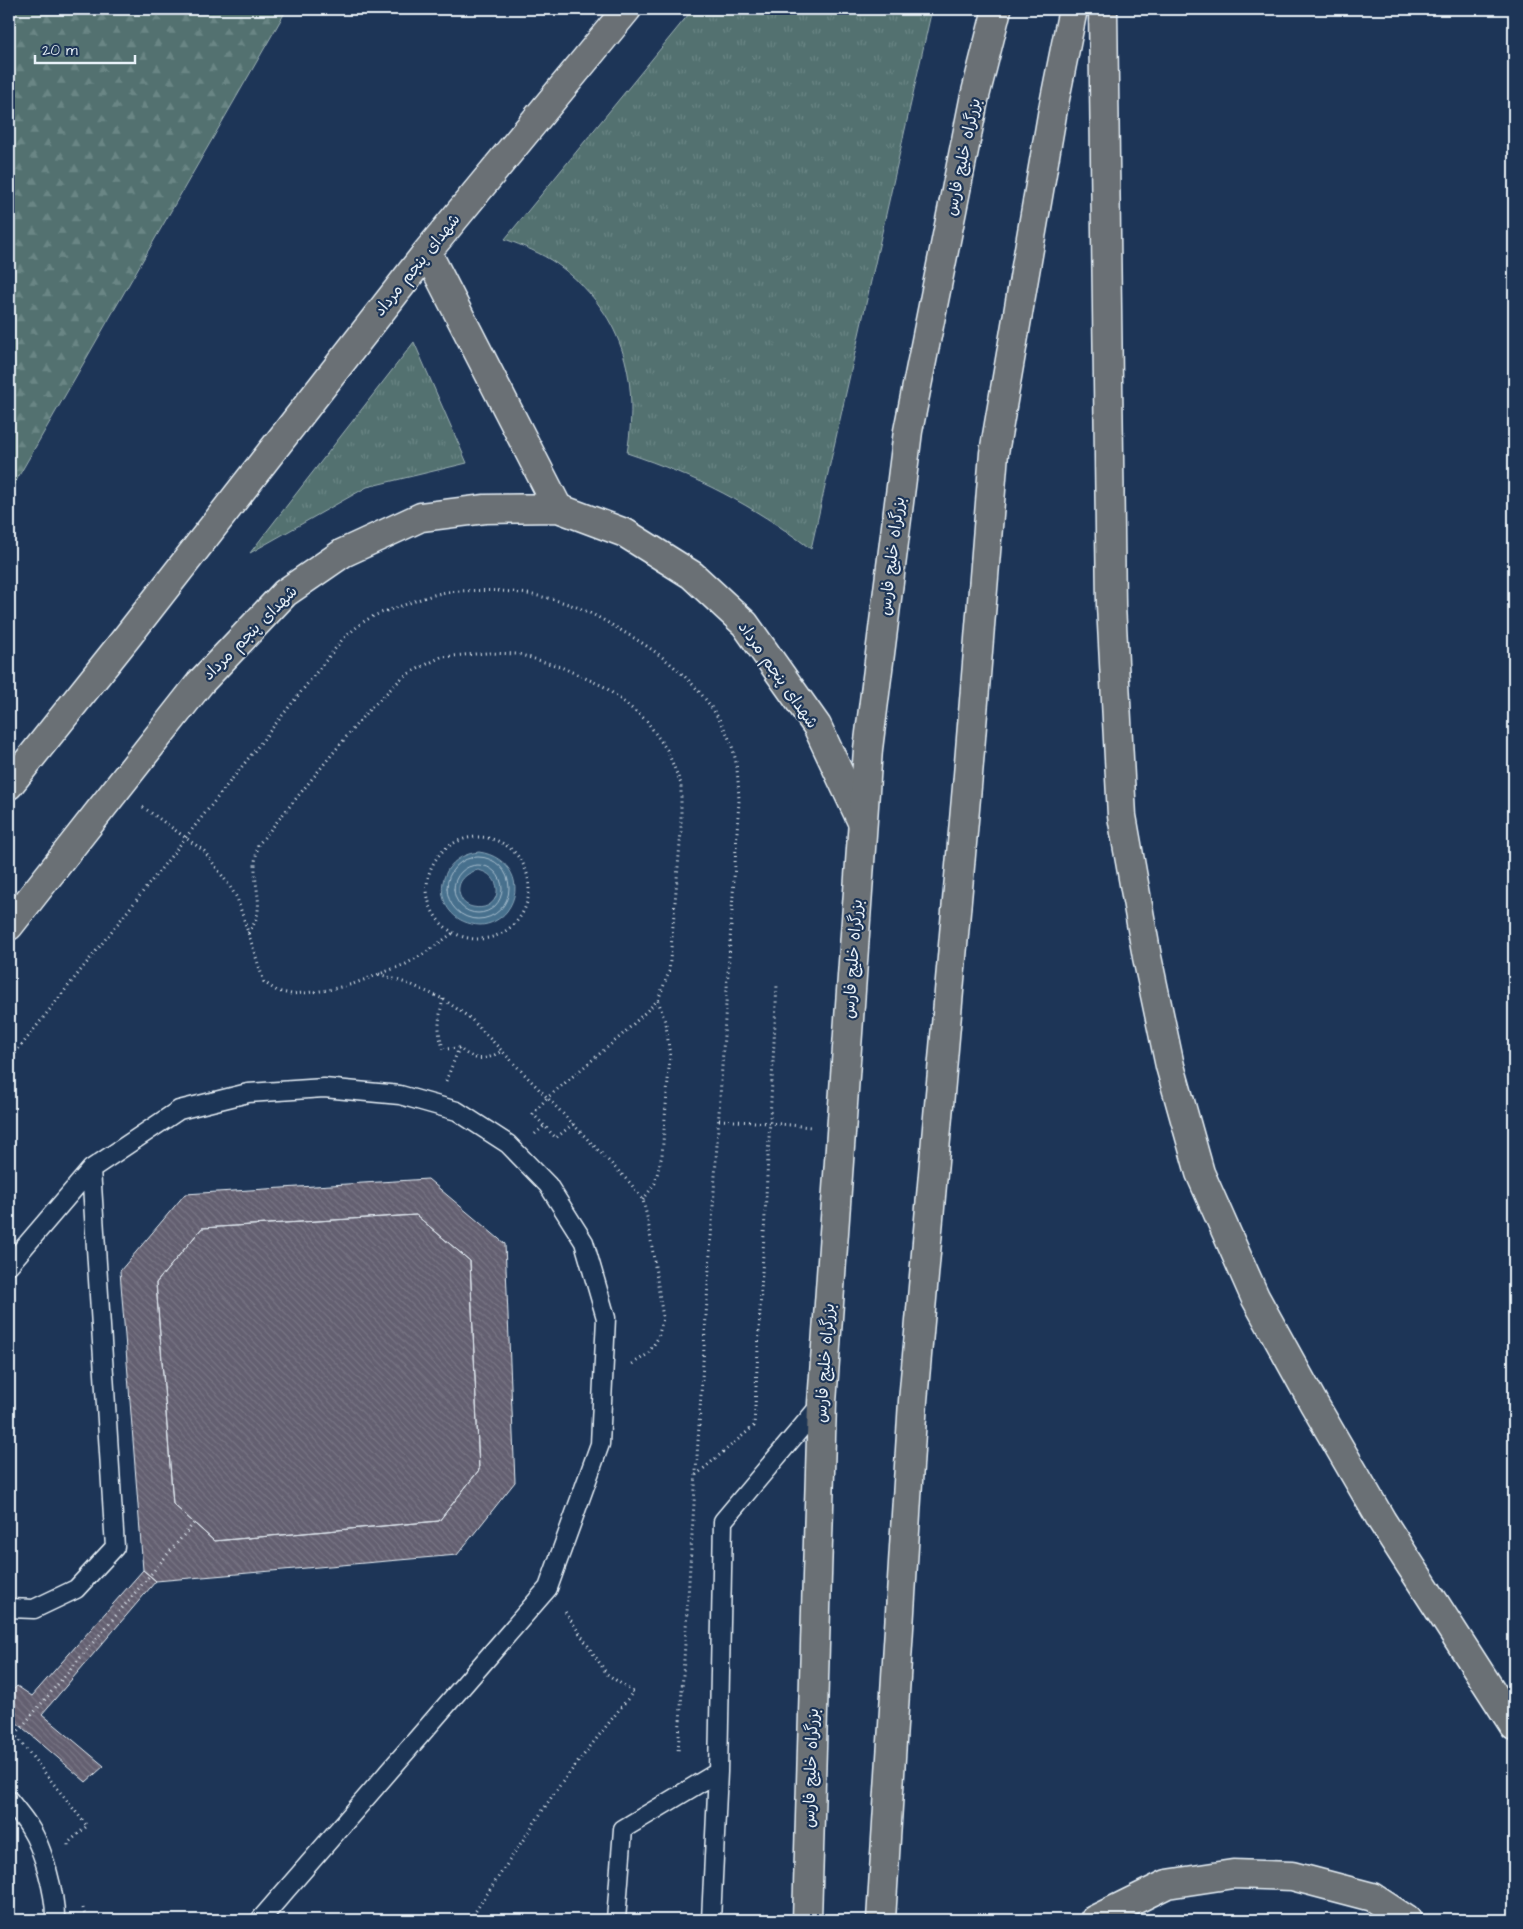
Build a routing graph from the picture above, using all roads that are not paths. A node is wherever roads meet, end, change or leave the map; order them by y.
1 (627, 9) edge
2 (997, 9) edge
3 (1074, 9) edge
4 (1103, 9) edge
5 (427, 252) junction
6 (558, 508) junction
7 (9, 785) edge
8 (862, 822) junction
9 (9, 926) edge
10 (91, 1168) junction
11 (9, 1265) edge
12 (822, 1403) junction
13 (9, 1608) edge
14 (1514, 1726) edge
15 (718, 1772) junction
16 (9, 1800) edge
17 (55, 1920) edge
18 (260, 1920) edge
19 (616, 1920) edge
20 (711, 1920) edge
21 (807, 1920) edge
22 (881, 1920) edge
23 (1094, 1920) edge
24 (1407, 1920) edge

1 - 5 main road, شهدای پنجم مرداد
2 - 8 main road, بزرگراه خلیج فارس
3 - 22 main road
4 - 14 main road
5 - 6 main road
5 - 7 main road, شهدای پنجم مرداد
6 - 8 main road, شهدای پنجم مرداد
6 - 9 main road, شهدای پنجم مرداد
8 - 12 main road, بزرگراه خلیج فارس
10 - 11 lane
10 - 13 lane
10 - 18 lane
12 - 15 lane
12 - 21 main road, بزرگراه خلیج فارس
15 - 19 lane
15 - 20 lane
16 - 17 lane
23 - 24 main road

